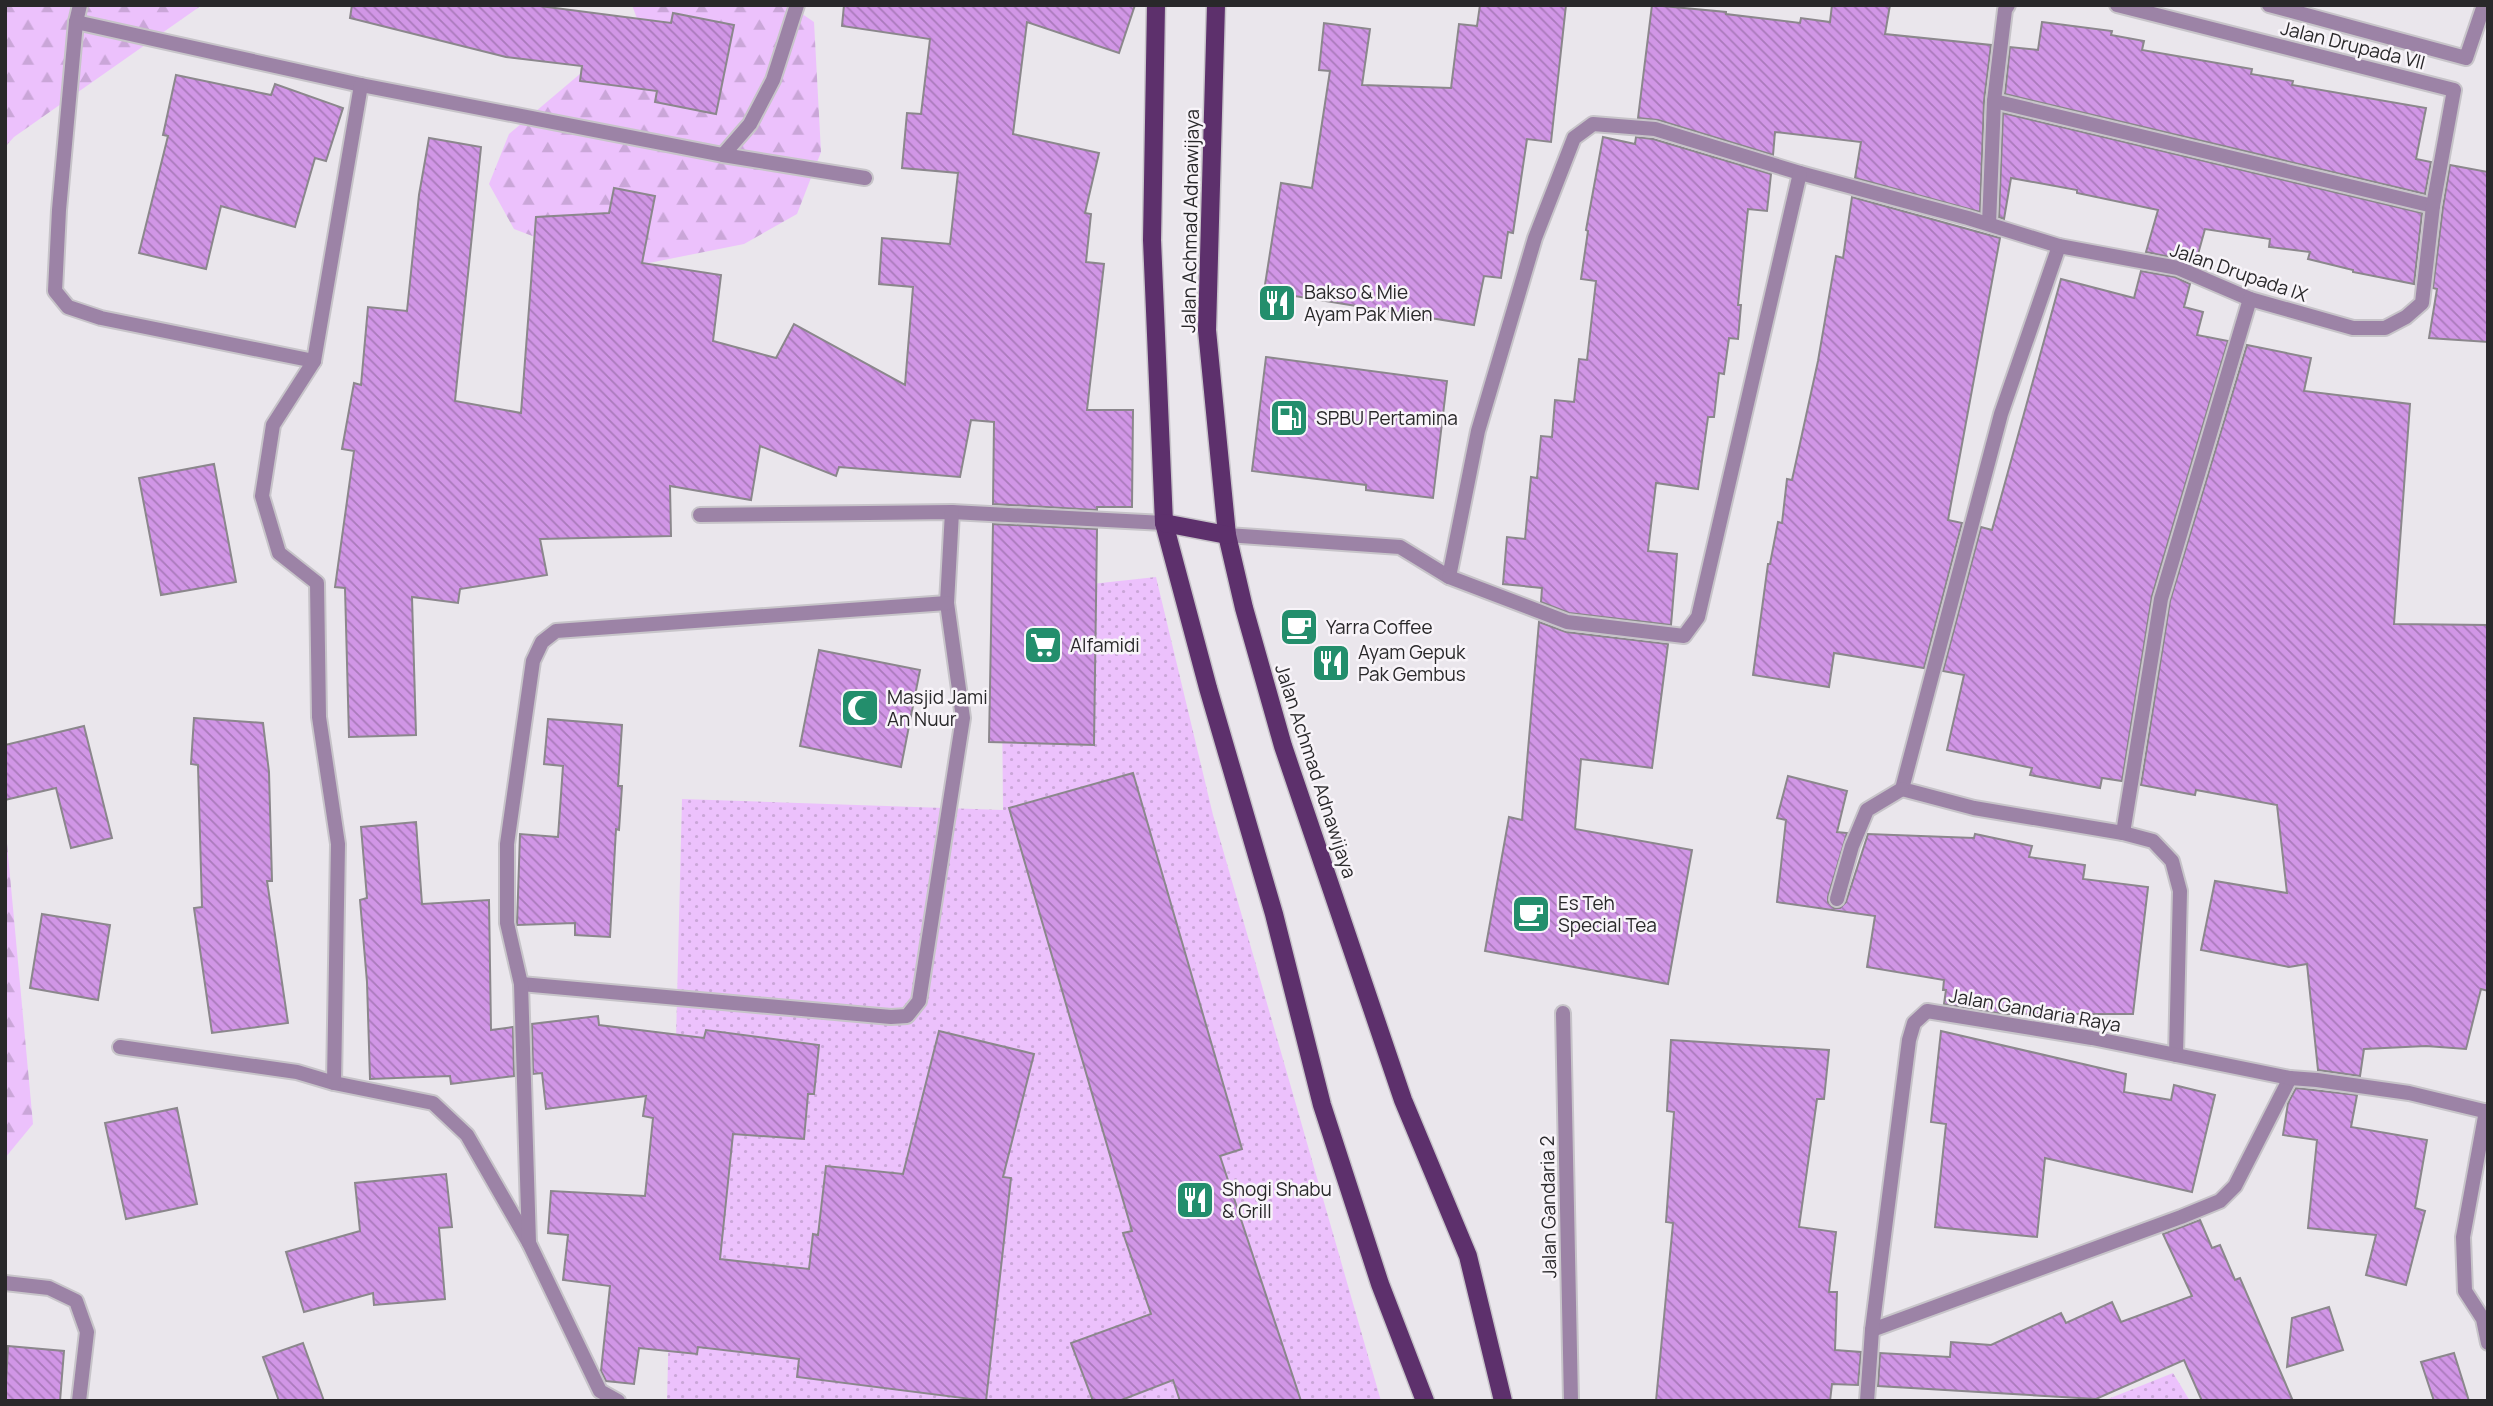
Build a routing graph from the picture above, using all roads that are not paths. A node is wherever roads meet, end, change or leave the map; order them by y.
1 (80, 5) edge
2 (797, 5) edge
3 (1156, 5) edge
4 (1216, 5) edge
5 (2008, 5) edge
6 (2117, 5) edge
7 (2269, 5) edge
8 (2484, 5) edge
9 (76, 22) junction
10 (361, 85) junction
11 (2454, 90) joint
12 (1994, 101) junction
13 (723, 155) junction
14 (1800, 173) junction
15 (864, 178) dead end
16 (2432, 206) junction
17 (1989, 224) junction
18 (2059, 246) junction
19 (2250, 299) junction
20 (314, 361) junction
21 (952, 512) junction
22 (700, 515) dead end
23 (1164, 523) junction
24 (1227, 535) junction
25 (1449, 577) junction
26 (947, 603) junction
27 (1902, 789) junction
28 (2123, 833) junction
29 (1838, 899) dead end
30 (521, 984) junction
31 (1563, 1013) dead end
32 (120, 1048) dead end
33 (2176, 1055) junction
34 (2290, 1078) junction
35 (334, 1083) junction
36 (2487, 1111) edge
37 (529, 1243) junction
38 (5, 1283) edge
39 (2485, 1319) edge
40 (1872, 1330) junction
41 (2488, 1343) edge
42 (79, 1401) edge
43 (618, 1401) edge
44 (1425, 1401) edge
45 (1503, 1401) edge
46 (1571, 1401) edge
47 (1867, 1401) edge

1 - 9 street
2 - 13 street
3 - 23 main road, Jalan Achmad Adnawijaya
4 - 24 main road, Jalan Achmad Adnawijaya
5 - 12 street
6 - 11 street, Jalan Drupada VII
7 - 8 street
9 - 10 street
9 - 20 street
10 - 13 street
10 - 20 street
11 - 16 street, Jalan Drupada IX
12 - 16 street
12 - 17 street
13 - 15 street
14 - 17 street, Jalan Drupada IX
14 - 25 street, Jalan Drupada IX
14 - 25 street
16 - 19 street, Jalan Drupada IX
17 - 18 street, Jalan Drupada IX
18 - 19 street, Jalan Drupada IX
18 - 27 street
19 - 28 street
20 - 35 street
21 - 22 street
21 - 23 street
21 - 26 street
23 - 24 main road
23 - 44 main road, Jalan Achmad Adnawijaya
24 - 25 street
24 - 45 main road, Jalan Achmad Adnawijaya
26 - 30 street
26 - 30 street
27 - 28 street
27 - 29 street
28 - 33 street
30 - 37 street
31 - 46 street, Jalan Gandaria 2
32 - 35 street
33 - 34 street, Jalan Gandaria Raya
33 - 40 street, Jalan Gandaria Raya
34 - 36 street, Jalan Gandaria Raya
34 - 40 street
35 - 37 street
36 - 39 street
37 - 43 street
38 - 42 street
39 - 41 street
40 - 47 street, Jalan Gandaria Raya

